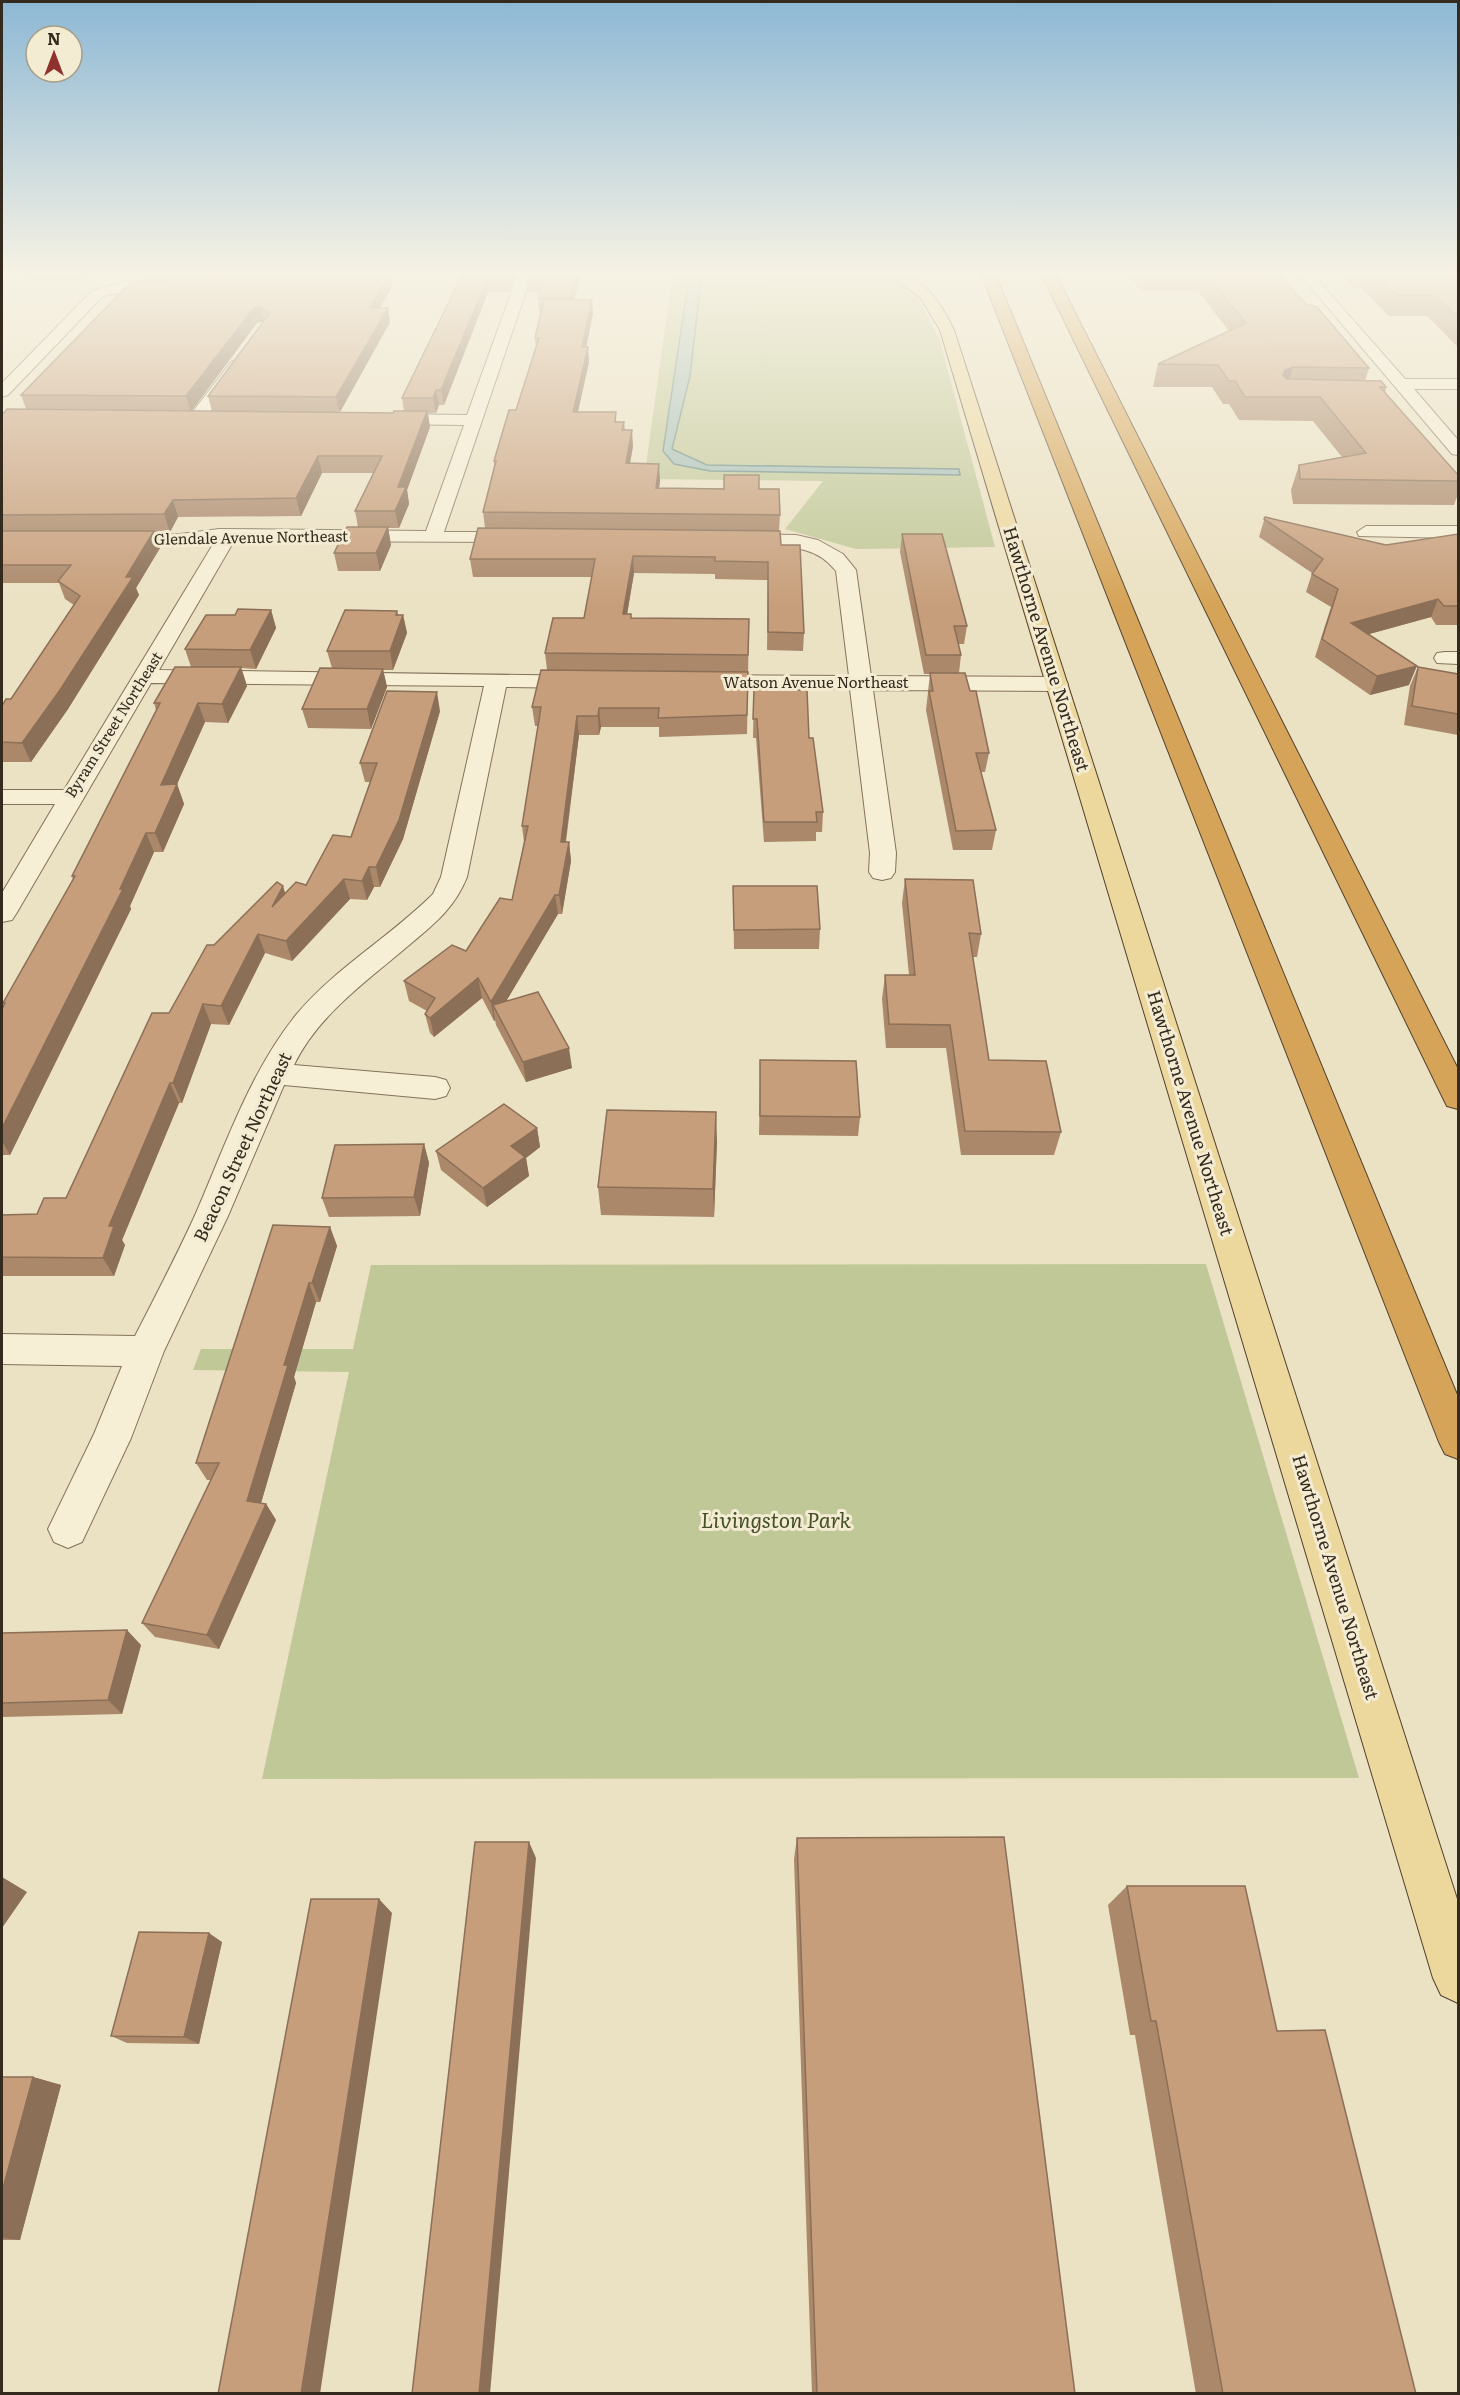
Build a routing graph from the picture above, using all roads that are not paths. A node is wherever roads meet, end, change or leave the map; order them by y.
1 (220, 383) edge
2 (485, 383) edge
3 (963, 383) edge
4 (1032, 383) edge
5 (1103, 383) edge
6 (1403, 384) joint
7 (1458, 384) edge
8 (1390, 398) edge
9 (1413, 398) junction
10 (220, 418) edge
11 (371, 419) edge
12 (472, 420) junction
13 (1458, 450) edge
14 (1366, 532) dead end
15 (1458, 532) edge
16 (228, 535) junction
17 (433, 537) junction
18 (537, 538) edge
19 (712, 539) edge
20 (97, 540) edge
21 (144, 676) junction
22 (496, 681) junction
23 (602, 682) edge
24 (684, 682) edge
25 (860, 684) junction
26 (1056, 684) junction
27 (2, 797) edge
28 (69, 797) junction
29 (882, 872) dead end
30 (2, 914) edge
31 (276, 1074) junction
32 (435, 1088) dead end
33 (1458, 1098) edge
34 (2, 1349) edge
35 (146, 1351) junction
36 (1458, 1442) edge
37 (68, 1529) dead end
38 (1458, 1978) edge

1 - 10 street
2 - 12 street
3 - 26 main road, Hawthorne Avenue Northeast
4 - 36 highway
5 - 33 highway
6 - 7 street
6 - 9 street
8 - 9 street
9 - 13 street
11 - 12 street
12 - 17 street
14 - 15 street
16 - 17 street, Glendale Avenue Northeast
16 - 20 street, Glendale Avenue Northeast
16 - 21 street, Byram Street Northeast
17 - 18 street, Glendale Avenue Northeast
19 - 25 street
21 - 22 street
21 - 28 street, Byram Street Northeast
22 - 23 street
22 - 31 street, Beacon Street Northeast
24 - 25 street, Watson Avenue Northeast
25 - 26 street, Watson Avenue Northeast
25 - 29 street
26 - 38 main road, Hawthorne Avenue Northeast
27 - 28 street
28 - 30 street, Byram Street Northeast
31 - 32 street
31 - 35 street, Beacon Street Northeast
34 - 35 street
35 - 37 street, Beacon Street Northeast

